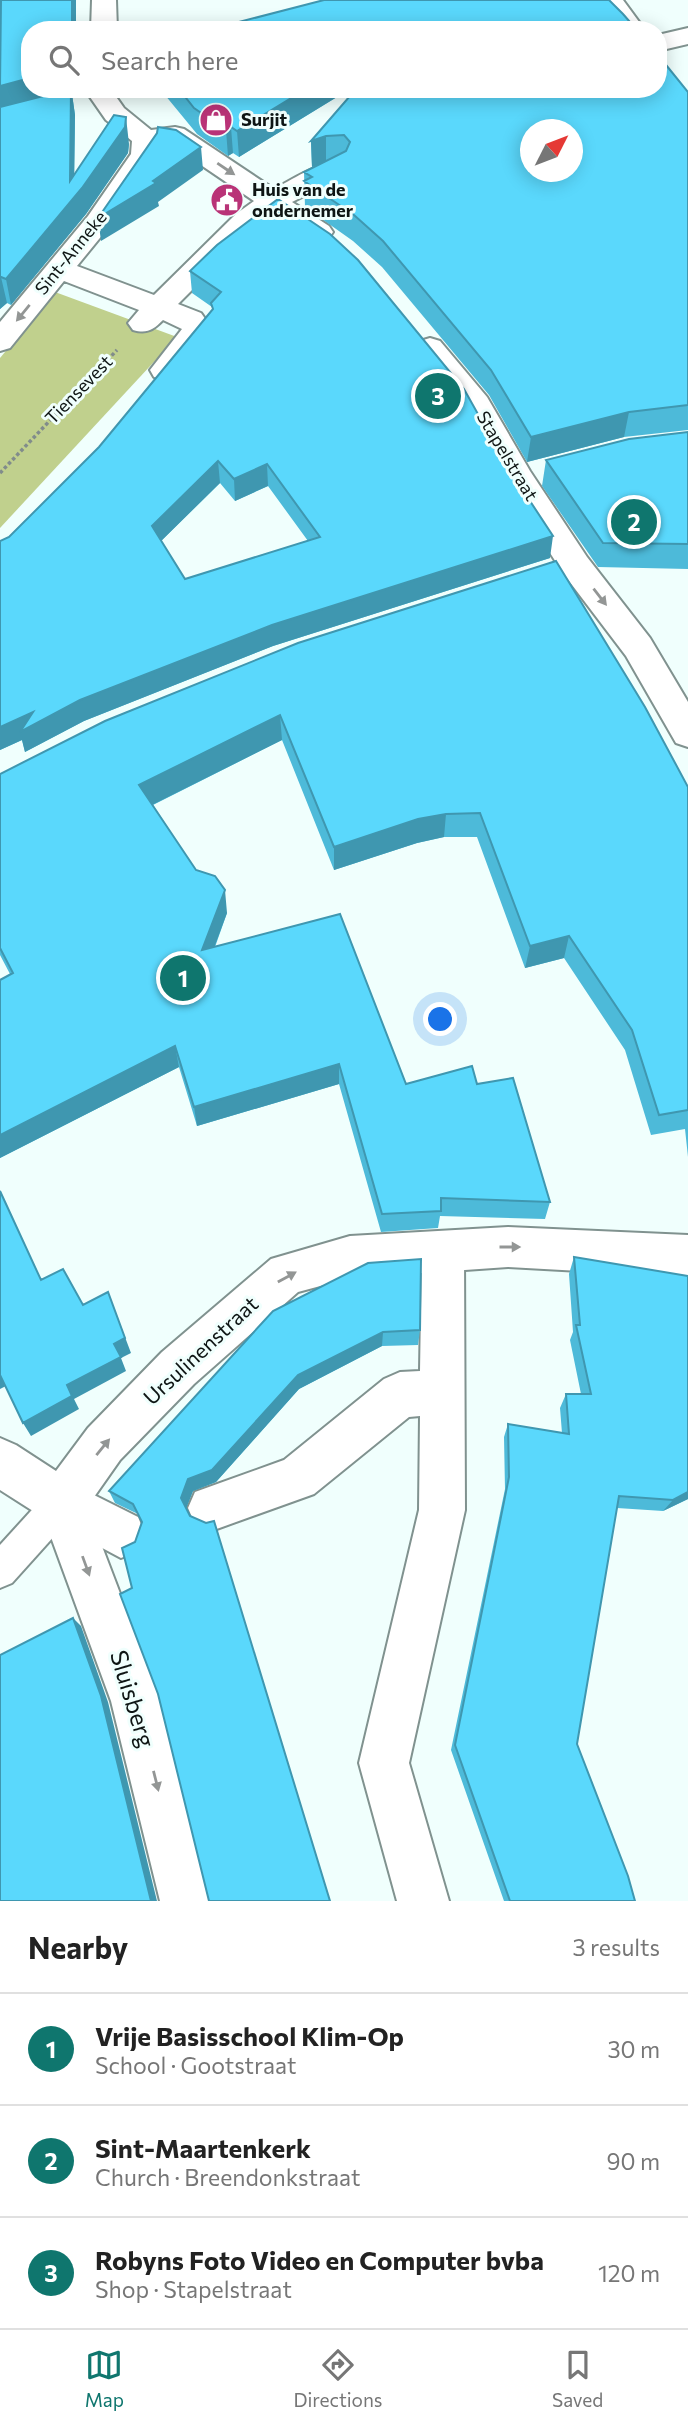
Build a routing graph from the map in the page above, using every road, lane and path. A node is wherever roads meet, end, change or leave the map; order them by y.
1 (104, 0) edge
2 (610, 0) edge
3 (104, 21) edge
4 (626, 21) edge
5 (688, 36) edge
6 (667, 41) edge
7 (90, 98) edge
8 (106, 98) edge
9 (77, 103) dead end
10 (145, 139) junction
11 (334, 170) edge
12 (272, 201) junction
13 (342, 249) edge
14 (60, 269) junction
15 (150, 316) junction
16 (414, 329) edge
17 (0, 341) edge
18 (144, 394) edge
19 (0, 473) edge
20 (575, 565) junction
21 (541, 576) edge
22 (688, 733) edge
23 (443, 1251) junction
24 (688, 1256) edge
25 (443, 1392) junction
26 (0, 1461) edge
27 (62, 1502) junction
28 (211, 1508) dead end
29 (121, 1534) dead end
30 (0, 1571) edge
31 (186, 1901) edge
32 (424, 1901) edge

1 - 3 street
2 - 4 street
5 - 6 street
7 - 9 street
8 - 10 street
10 -> 12 street
10 - 14 street, Sint-Anneke
11 - 12 street
12 - 13 street
12 - 15 street
14 - 15 street
14 -> 17 street, Sint-Anneke
15 - 18 street
15 - 19 path, Tiensevest
16 - 20 street, Stapelstraat
20 - 21 street
20 -> 22 street, Stapelstraat
23 -> 24 street, Ursulinenstraat
23 - 25 street
27 -> 23 street, Ursulinenstraat
25 - 28 street
25 - 32 street
26 - 27 street
27 - 29 street
27 - 30 lane
27 -> 31 street, Sluisberg

